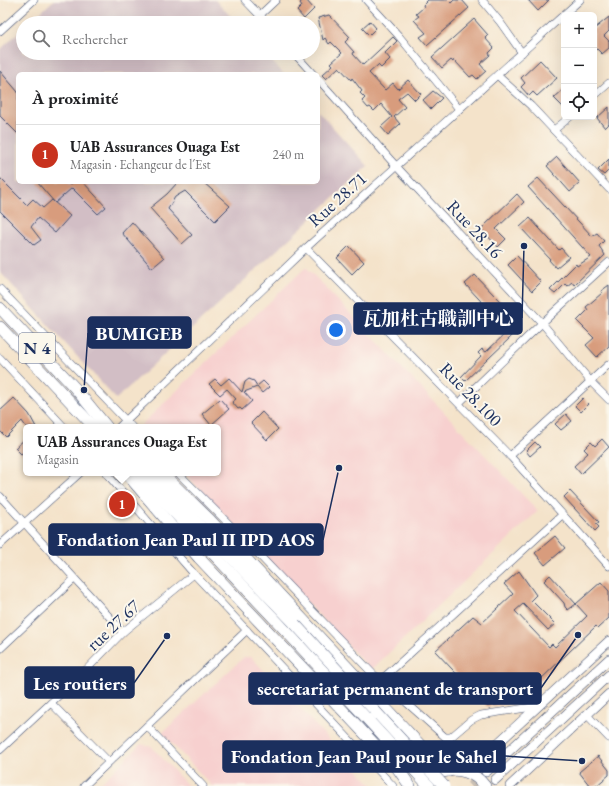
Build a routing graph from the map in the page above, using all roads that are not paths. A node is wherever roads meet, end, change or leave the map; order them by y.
1 (34, 0) edge
2 (245, 0) edge
3 (276, 0) edge
4 (366, 0) edge
5 (482, 0) edge
6 (580, 0) edge
7 (260, 15) joint
8 (16, 16) edge
9 (16, 16) edge
10 (0, 31) edge
11 (522, 53) junction
12 (300, 60) edge
13 (311, 72) edge
14 (497, 75) junction
15 (320, 81) edge
16 (609, 82) edge
17 (597, 93) edge
18 (459, 109) junction
19 (566, 120) edge
20 (554, 130) junction
21 (396, 166) junction
22 (609, 189) edge
23 (306, 248) junction
24 (609, 262) edge
25 (0, 289) edge
26 (0, 308) edge
27 (542, 323) junction
28 (0, 327) edge
29 (0, 358) edge
30 (609, 364) edge
31 (591, 382) junction
32 (609, 400) edge
33 (459, 403) junction
34 (74, 406) junction
35 (125, 420) junction
36 (61, 424) edge
37 (88, 424) edge
38 (91, 424) edge
39 (105, 424) edge
40 (122, 424) edge
41 (129, 424) edge
42 (510, 456) junction
43 (77, 476) edge
44 (109, 476) edge
45 (129, 476) edge
46 (140, 476) edge
47 (153, 476) edge
48 (165, 476) edge
49 (181, 476) edge
50 (0, 496) edge
51 (562, 515) junction
52 (24, 522) junction
53 (0, 545) edge
54 (609, 566) edge
55 (194, 574) junction
56 (74, 579) junction
57 (247, 630) junction
58 (123, 632) junction
59 (609, 642) edge
60 (0, 649) edge
61 (609, 659) edge
62 (609, 676) edge
63 (381, 680) junction
64 (609, 694) edge
65 (51, 703) junction
66 (540, 706) junction
67 (586, 715) junction
68 (147, 726) junction
69 (609, 738) edge
70 (0, 750) edge
71 (108, 761) junction
72 (452, 770) junction
73 (486, 772) tunnel mouth
74 (495, 780) dead end
75 (84, 786) edge
76 (203, 786) edge
77 (393, 786) edge
78 (410, 786) edge
79 (425, 786) edge
80 (430, 786) edge
81 (444, 786) edge
82 (485, 786) edge
83 (510, 786) edge

1 - 9 street
2 - 7 street
3 - 7 street
4 - 18 street
5 - 11 street
6 - 11 street, Rue 28.71
8 - 10 street
11 - 14 street, Rue 28.71
12 - 13 street
14 - 18 street, Rue 28.71
14 - 20 street
15 - 21 street, Rue 28.16
16 - 17 street
18 - 21 street, Rue 28.71
19 - 20 street
20 - 22 street
21 - 23 street, Rue 28.71
21 - 27 street, Rue 28.16
23 - 33 street, Rue 28.100
23 - 35 street, Rue 28.71
24 - 27 street
25 - 35 street
26 - 39 highway, N 4
27 - 31 street, Rue 28.16
27 - 33 street
28 - 34 highway, N 4
29 - 36 street
30 - 31 street
31 - 32 street, Rue 28.16
31 - 42 street
33 - 42 street, Rue 28.100
34 - 37 highway
34 - 38 highway, N 4
35 - 40 street, Rue 28.71
35 - 41 street
42 - 51 street, Rue 28.100
43 - 52 street
44 - 55 street
45 - 78 highway
46 - 80 highway, bridge
47 - 81 highway, bridge
48 - 72 highway
49 - 63 street
50 - 52 street
51 - 54 street, Rue 28.100
51 - 63 street
52 - 53 street
52 - 56 street
55 - 57 street
55 - 58 street, rue 27.67
56 - 58 street
56 - 60 street
57 - 68 street
57 - 77 street
58 - 65 street, rue 27.67
59 - 66 main road
61 - 73 main road
62 - 74 main road
63 - 66 street
64 - 67 main road
65 - 70 street, rue 27.67
65 - 71 street
66 - 72 main road
67 - 69 street
67 - 83 main road
68 - 71 street
68 - 76 street
71 - 75 street
72 - 79 highway
72 - 82 highway

